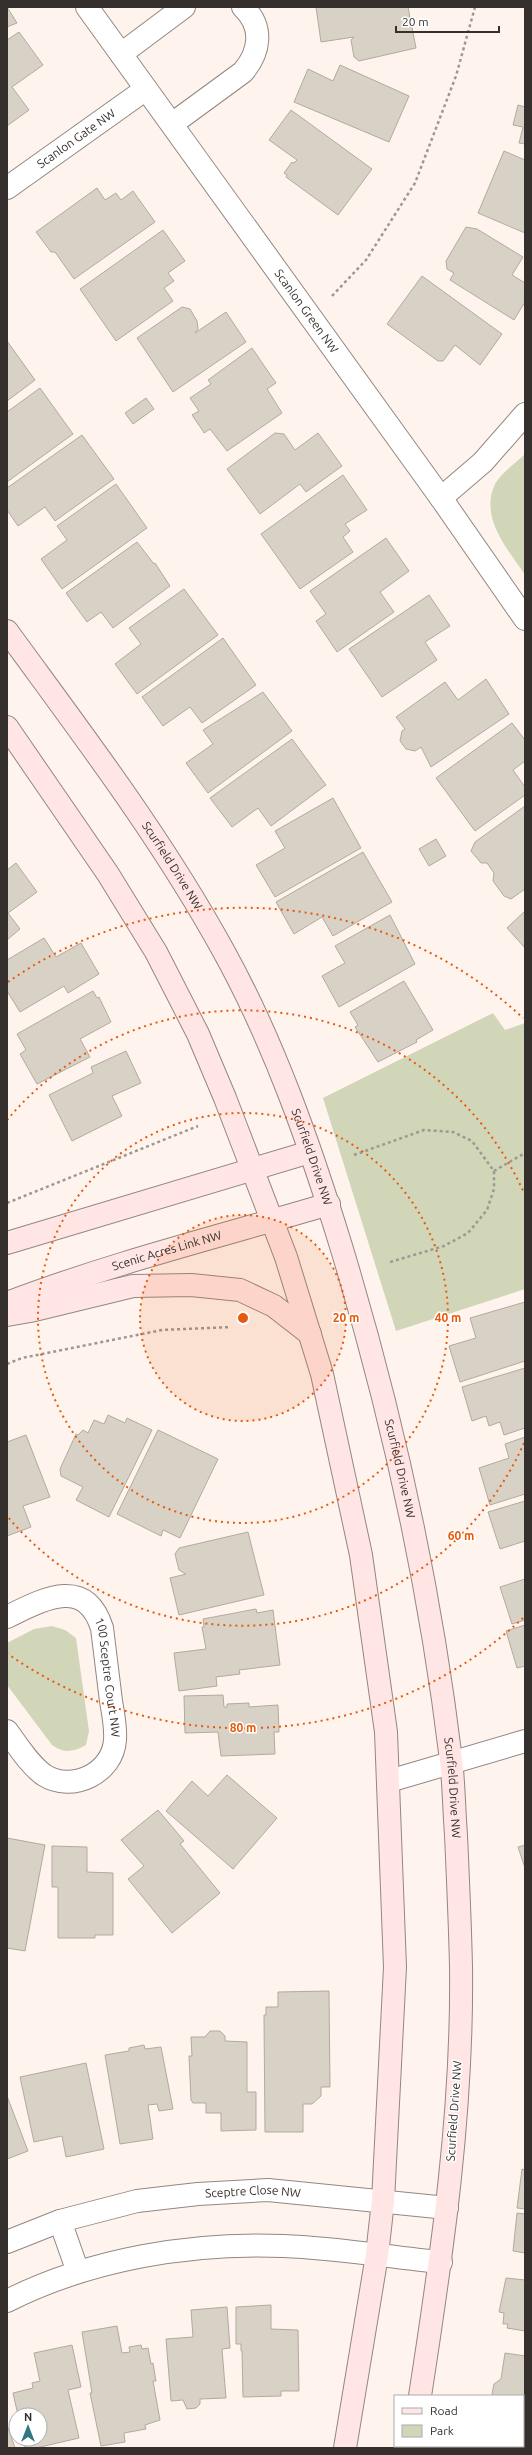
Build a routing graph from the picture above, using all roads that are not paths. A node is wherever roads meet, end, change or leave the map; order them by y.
1 (87, 7) edge
2 (184, 7) edge
3 (243, 7) edge
4 (121, 54) junction
5 (146, 89) junction
6 (172, 124) junction
7 (7, 188) edge
8 (525, 414) edge
9 (441, 498) junction
10 (525, 619) edge
11 (7, 631) edge
12 (7, 727) edge
13 (310, 1152) junction
14 (254, 1169) junction
15 (329, 1204) junction
16 (273, 1221) junction
17 (7, 1243) edge
18 (7, 1303) edge
19 (7, 1315) edge
20 (310, 1334) junction
21 (7, 1617) edge
22 (7, 1731) edge
23 (525, 1741) edge
24 (452, 1763) junction
25 (389, 1781) junction
26 (383, 2201) junction
27 (447, 2208) junction
28 (60, 2221) junction
29 (7, 2242) edge
30 (377, 2255) junction
31 (441, 2262) junction
32 (78, 2272) junction
33 (7, 2301) edge
34 (420, 2395) edge
35 (346, 2448) edge

1 - 4 street, Scanlon Green NW
2 - 4 street
3 - 6 street
4 - 5 street, Scanlon Green NW
5 - 6 street, Scanlon Green NW
5 - 7 street, Scanlon Gate NW
6 - 9 street, Scanlon Green NW
8 - 9 street
9 - 10 street, Scanlon Green NW
11 - 13 street, Scurfield Drive NW
12 - 14 street
13 - 14 street
13 - 15 street, Scurfield Drive NW
14 - 16 street
14 - 17 street
15 - 16 street, Scenic Acres Link NW
15 - 24 street, Scurfield Drive NW
16 - 18 street, Scenic Acres Link NW
16 - 20 street
19 - 20 street
20 - 25 street
21 - 22 street, 100 Sceptre Court NW
23 - 24 street
24 - 25 street
24 - 27 street, Scurfield Drive NW
25 - 26 street
26 - 27 street, Sceptre Close NW
26 - 28 street, Sceptre Close NW
26 - 30 street
27 - 31 street, Scurfield Drive NW
28 - 29 street, Sceptre Close NW
28 - 32 street
30 - 31 street
30 - 32 street
30 - 35 street
31 - 34 street, Scurfield Drive NW
32 - 33 street

